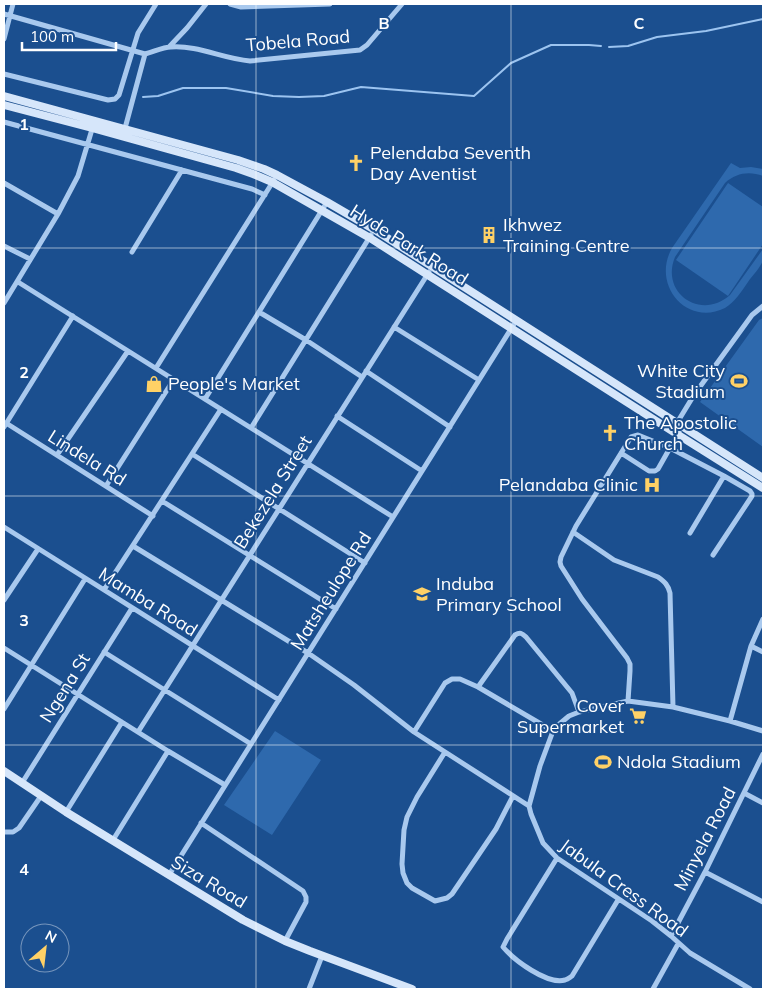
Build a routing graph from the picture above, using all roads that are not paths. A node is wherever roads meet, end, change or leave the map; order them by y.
1 (13, 4) edge
2 (156, 4) edge
3 (206, 4) edge
4 (230, 4) edge
5 (330, 4) edge
6 (402, 4) edge
7 (4, 14) edge
8 (10, 16) junction
9 (4, 39) edge
10 (169, 47) junction
11 (132, 50) junction
12 (145, 54) junction
13 (4, 74) edge
14 (4, 96) edge
15 (4, 105) edge
16 (4, 122) edge
17 (93, 124) junction
18 (124, 133) junction
19 (88, 144) junction
20 (182, 170) junction
21 (277, 175) junction
22 (272, 182) junction
23 (4, 183) edge
24 (264, 195) junction
25 (327, 202) junction
26 (322, 210) junction
27 (58, 214) junction
28 (374, 230) junction
29 (370, 238) junction
30 (4, 246) edge
31 (132, 252) dead end
32 (30, 259) junction
33 (430, 270) junction
34 (18, 282) junction
35 (4, 303) edge
36 (763, 306) edge
37 (259, 312) junction
38 (73, 316) junction
39 (514, 324) junction
40 (394, 327) junction
41 (306, 340) junction
42 (128, 351) junction
43 (156, 368) junction
44 (366, 371) junction
45 (362, 377) junction
46 (174, 379) junction
47 (479, 380) junction
48 (205, 399) junction
49 (221, 409) junction
50 (337, 416) junction
51 (5, 425) edge
52 (680, 425) junction
53 (450, 427) junction
54 (251, 428) junction
55 (674, 433) junction
56 (670, 448) junction
57 (622, 453) junction
58 (192, 454) junction
59 (57, 455) junction
60 (308, 463) junction
61 (422, 471) junction
62 (724, 476) junction
63 (763, 478) edge
64 (106, 486) junction
65 (763, 488) edge
66 (162, 500) junction
67 (279, 509) junction
68 (152, 516) junction
69 (393, 517) junction
70 (4, 527) edge
71 (573, 532) junction
72 (690, 533) dead end
73 (133, 546) junction
74 (38, 549) junction
75 (250, 555) junction
76 (713, 555) dead end
77 (365, 563) junction
78 (85, 579) junction
79 (104, 590) junction
80 (4, 600) edge
81 (222, 600) junction
82 (132, 608) junction
83 (336, 609) junction
84 (763, 619) edge
85 (193, 646) junction
86 (751, 646) junction
87 (4, 648) edge
88 (104, 652) junction
89 (763, 652) edge
90 (308, 653) junction
91 (32, 665) junction
92 (478, 687) junction
93 (164, 691) junction
94 (78, 694) junction
95 (279, 700) junction
96 (628, 701) junction
97 (673, 707) junction
98 (4, 709) edge
99 (579, 712) junction
100 (730, 721) junction
101 (122, 722) junction
102 (553, 731) junction
103 (763, 731) edge
104 (138, 732) junction
105 (414, 732) junction
106 (251, 744) junction
107 (168, 751) junction
108 (445, 752) junction
109 (763, 754) edge
110 (4, 772) edge
111 (22, 783) junction
112 (225, 785) junction
113 (744, 792) junction
114 (41, 796) junction
115 (513, 796) junction
116 (763, 803) edge
117 (529, 806) junction
118 (66, 812) junction
119 (201, 823) junction
120 (4, 832) edge
121 (113, 840) junction
122 (556, 858) junction
123 (705, 872) junction
124 (169, 875) junction
125 (618, 900) junction
126 (763, 902) edge
127 (671, 936) junction
128 (285, 941) junction
129 (678, 944) junction
130 (322, 956) junction
131 (740, 984) junction
132 (310, 989) edge
133 (412, 989) edge
134 (653, 989) edge
135 (736, 989) edge
136 (750, 989) edge

1 - 8 street
2 - 11 street
3 - 10 street
4 - 5 street
6 - 10 street, Tobela Road
7 - 8 street
8 - 9 street
8 - 11 street
10 - 12 street, Tobela Road
11 - 12 street
11 - 13 street
12 - 18 street
14 - 17 street, Hyde Park Road
15 - 17 street, Hyde Park Road
16 - 19 street
17 - 18 street, Hyde Park Road
17 - 19 street
18 - 21 street, Hyde Park Road
18 - 22 street, Hyde Park Road
19 - 20 street
19 - 27 street
20 - 24 street
20 - 31 street
21 - 22 street
21 - 25 street, Hyde Park Road
22 - 24 street
22 - 26 street, Hyde Park Road
23 - 27 street
24 - 43 street
25 - 26 street
25 - 28 street, Hyde Park Road
26 - 29 street, Hyde Park Road
26 - 37 street
27 - 32 street
28 - 29 street
28 - 33 street, Hyde Park Road
29 - 33 street, Hyde Park Road
29 - 41 street
30 - 32 street
32 - 34 street
33 - 39 street, Hyde Park Road
33 - 40 street, Bekezela Street
34 - 35 street
34 - 38 street
36 - 52 street
37 - 41 street
37 - 48 street
38 - 42 street
38 - 51 street
39 - 47 street, Matsheulope Rd
39 - 52 street, Hyde Park Road
39 - 55 street, Hyde Park Road
40 - 44 street, Bekezela Street
40 - 47 street
41 - 45 street
41 - 54 street
42 - 43 street
42 - 59 street
43 - 46 street
44 - 45 street, Bekezela Street
44 - 53 street
45 - 50 street, Bekezela Street
46 - 48 street
46 - 64 street
47 - 53 street, Matsheulope Rd
48 - 49 street
49 - 54 street
49 - 58 street
50 - 60 street, Bekezela Street
50 - 61 street
51 - 59 street, Lindela Rd
52 - 55 street
52 - 63 street, Hyde Park Road
53 - 61 street, Matsheulope Rd
54 - 60 street
55 - 56 street
55 - 65 street, Hyde Park Road
56 - 57 street
56 - 57 street
56 - 62 street
57 - 71 street
58 - 66 street
58 - 67 street
59 - 64 street, Lindela Rd
60 - 67 street, Bekezela Street
60 - 69 street
61 - 69 street, Matsheulope Rd
62 - 72 street
62 - 76 street
64 - 68 street, Lindela Rd
66 - 68 street
66 - 75 street
67 - 75 street, Bekezela Street
67 - 77 street
68 - 73 street
69 - 77 street, Matsheulope Rd
70 - 74 street, Mamba Road
71 - 96 street
71 - 97 street
73 - 79 street
73 - 81 street
74 - 78 street, Mamba Road
74 - 80 street
75 - 81 street, Bekezela Street
75 - 83 street
77 - 83 street, Matsheulope Rd
78 - 79 street, Mamba Road
78 - 91 street
79 - 82 street, Mamba Road
81 - 85 street, Bekezela Street
81 - 90 street
82 - 85 street, Mamba Road
82 - 88 street, Ngena St
83 - 90 street, Matsheulope Rd
84 - 86 street
85 - 93 street, Bekezela Street
85 - 95 street, Mamba Road
86 - 89 street
86 - 100 street
87 - 91 street
88 - 93 street
88 - 94 street, Ngena St
90 - 95 street, Matsheulope Rd
90 - 105 street
91 - 94 street
91 - 98 street
92 - 99 street
92 - 102 street
92 - 105 street
93 - 104 street, Bekezela Street
93 - 106 street
94 - 101 street
94 - 111 street, Ngena St
95 - 106 street, Matsheulope Rd
96 - 97 street
96 - 99 street
97 - 100 street
99 - 102 street
100 - 103 street
101 - 104 street
101 - 118 street
102 - 117 street
104 - 107 street
105 - 108 street
106 - 112 street, Matsheulope Rd
107 - 112 street
107 - 121 street
108 - 115 street
108 - 115 street
109 - 113 street, Minyela Road
110 - 111 street, Siza Road
111 - 114 street, Siza Road
112 - 119 street, Matsheulope Rd
113 - 116 street
113 - 123 street, Minyela Road
114 - 118 street, Siza Road
114 - 120 street
115 - 117 street
117 - 122 street, Jabula Cress Road
118 - 121 street, Siza Road
119 - 124 street, Matsheulope Rd
119 - 128 street
121 - 124 street, Siza Road
122 - 125 street, Jabula Cress Road
122 - 125 street
123 - 126 street
123 - 127 street, Minyela Road
124 - 128 street, Siza Road
125 - 127 street, Jabula Cress Road
127 - 129 street, Jabula Cress Road
128 - 130 street, Siza Road
129 - 131 street, Jabula Cress Road
129 - 134 street
130 - 132 street
130 - 133 street, Siza Road
131 - 135 street
131 - 136 street, Jabula Cress Road

